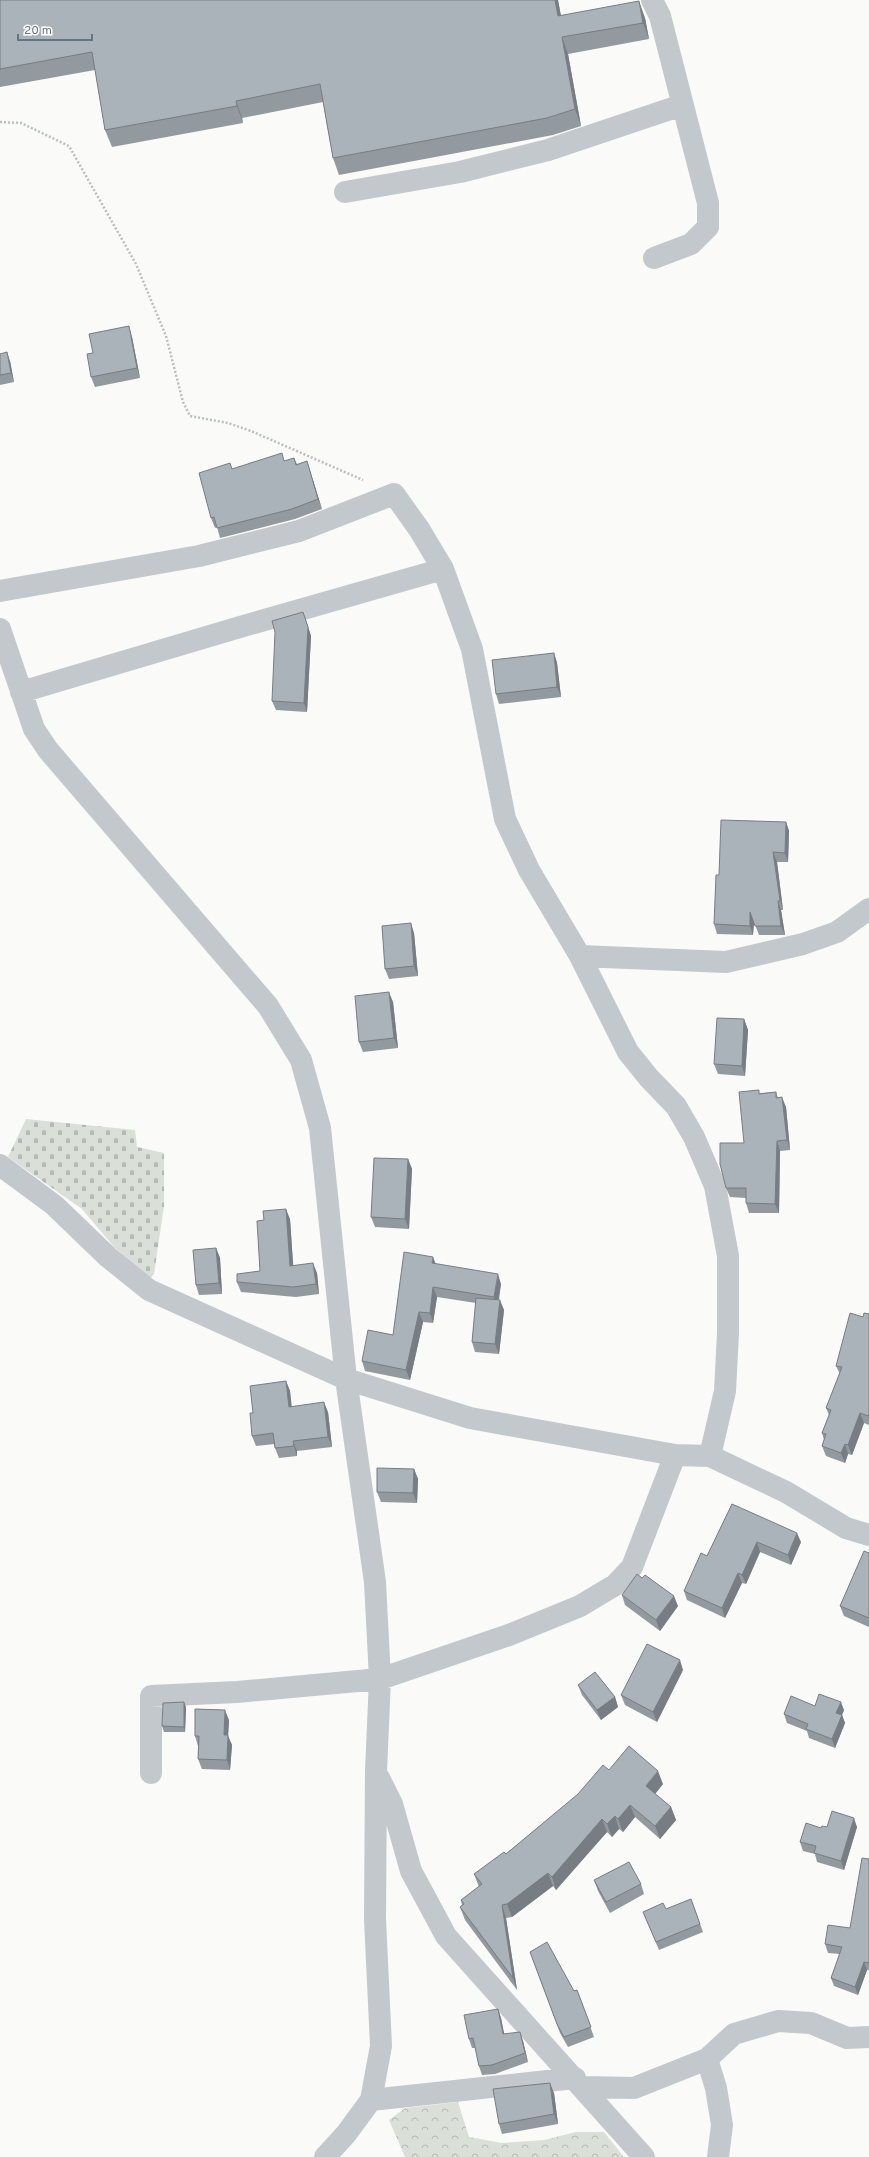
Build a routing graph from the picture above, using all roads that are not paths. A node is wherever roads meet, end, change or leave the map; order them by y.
1 (652, 0) edge
2 (682, 104) junction
3 (345, 192) dead end
4 (654, 258) dead end
5 (443, 569) junction
6 (0, 592) edge
7 (0, 630) edge
8 (21, 692) junction
9 (869, 909) edge
10 (580, 956) junction
11 (0, 1165) edge
12 (346, 1379) junction
13 (675, 1454) junction
14 (710, 1456) junction
15 (869, 1535) edge
16 (380, 1679) junction
17 (376, 1771) junction
18 (151, 1773) dead end
19 (869, 2037) edge
20 (707, 2059) junction
21 (579, 2083) junction
22 (371, 2100) junction
23 (324, 2157) edge
24 (644, 2157) edge
25 (718, 2157) edge

1 - 2 street
2 - 3 street
2 - 4 street
5 - 6 street
5 - 8 street
5 - 10 street
7 - 8 street
8 - 12 street
9 - 10 street
10 - 14 street
11 - 12 street
12 - 13 street
12 - 16 street
13 - 14 street
13 - 16 street
14 - 15 street
16 - 17 street
16 - 18 street
17 - 21 street
17 - 22 street
19 - 20 street
20 - 21 street
20 - 25 street
21 - 22 street
21 - 24 street
22 - 23 street

